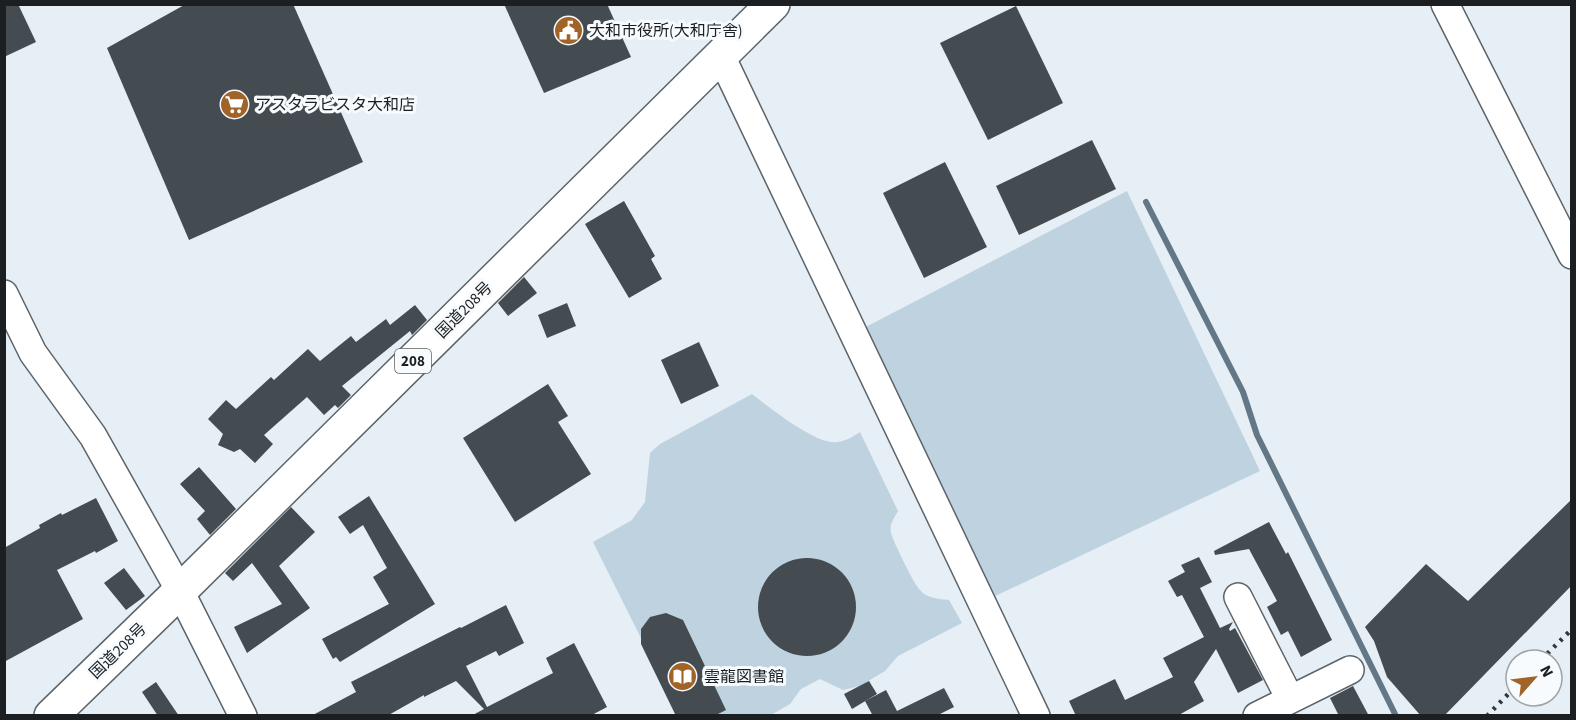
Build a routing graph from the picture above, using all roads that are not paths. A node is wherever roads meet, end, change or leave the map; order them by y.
1 (773, 4) edge
2 (1445, 4) edge
3 (721, 56) junction
4 (1572, 255) edge
5 (4, 294) edge
6 (180, 591) junction
7 (1238, 597) dead end
8 (1350, 670) dead end
9 (1290, 699) junction
10 (51, 716) edge
11 (243, 716) edge
12 (1036, 716) edge
13 (1257, 716) edge

1 - 3 highway, 国道208号 / 208
2 - 4 street
3 - 6 highway, 国道208号 / 208
3 - 12 street
5 - 6 street
6 - 10 highway, 国道208号 / 208
6 - 11 street
7 - 9 street
8 - 9 street
9 - 13 street

